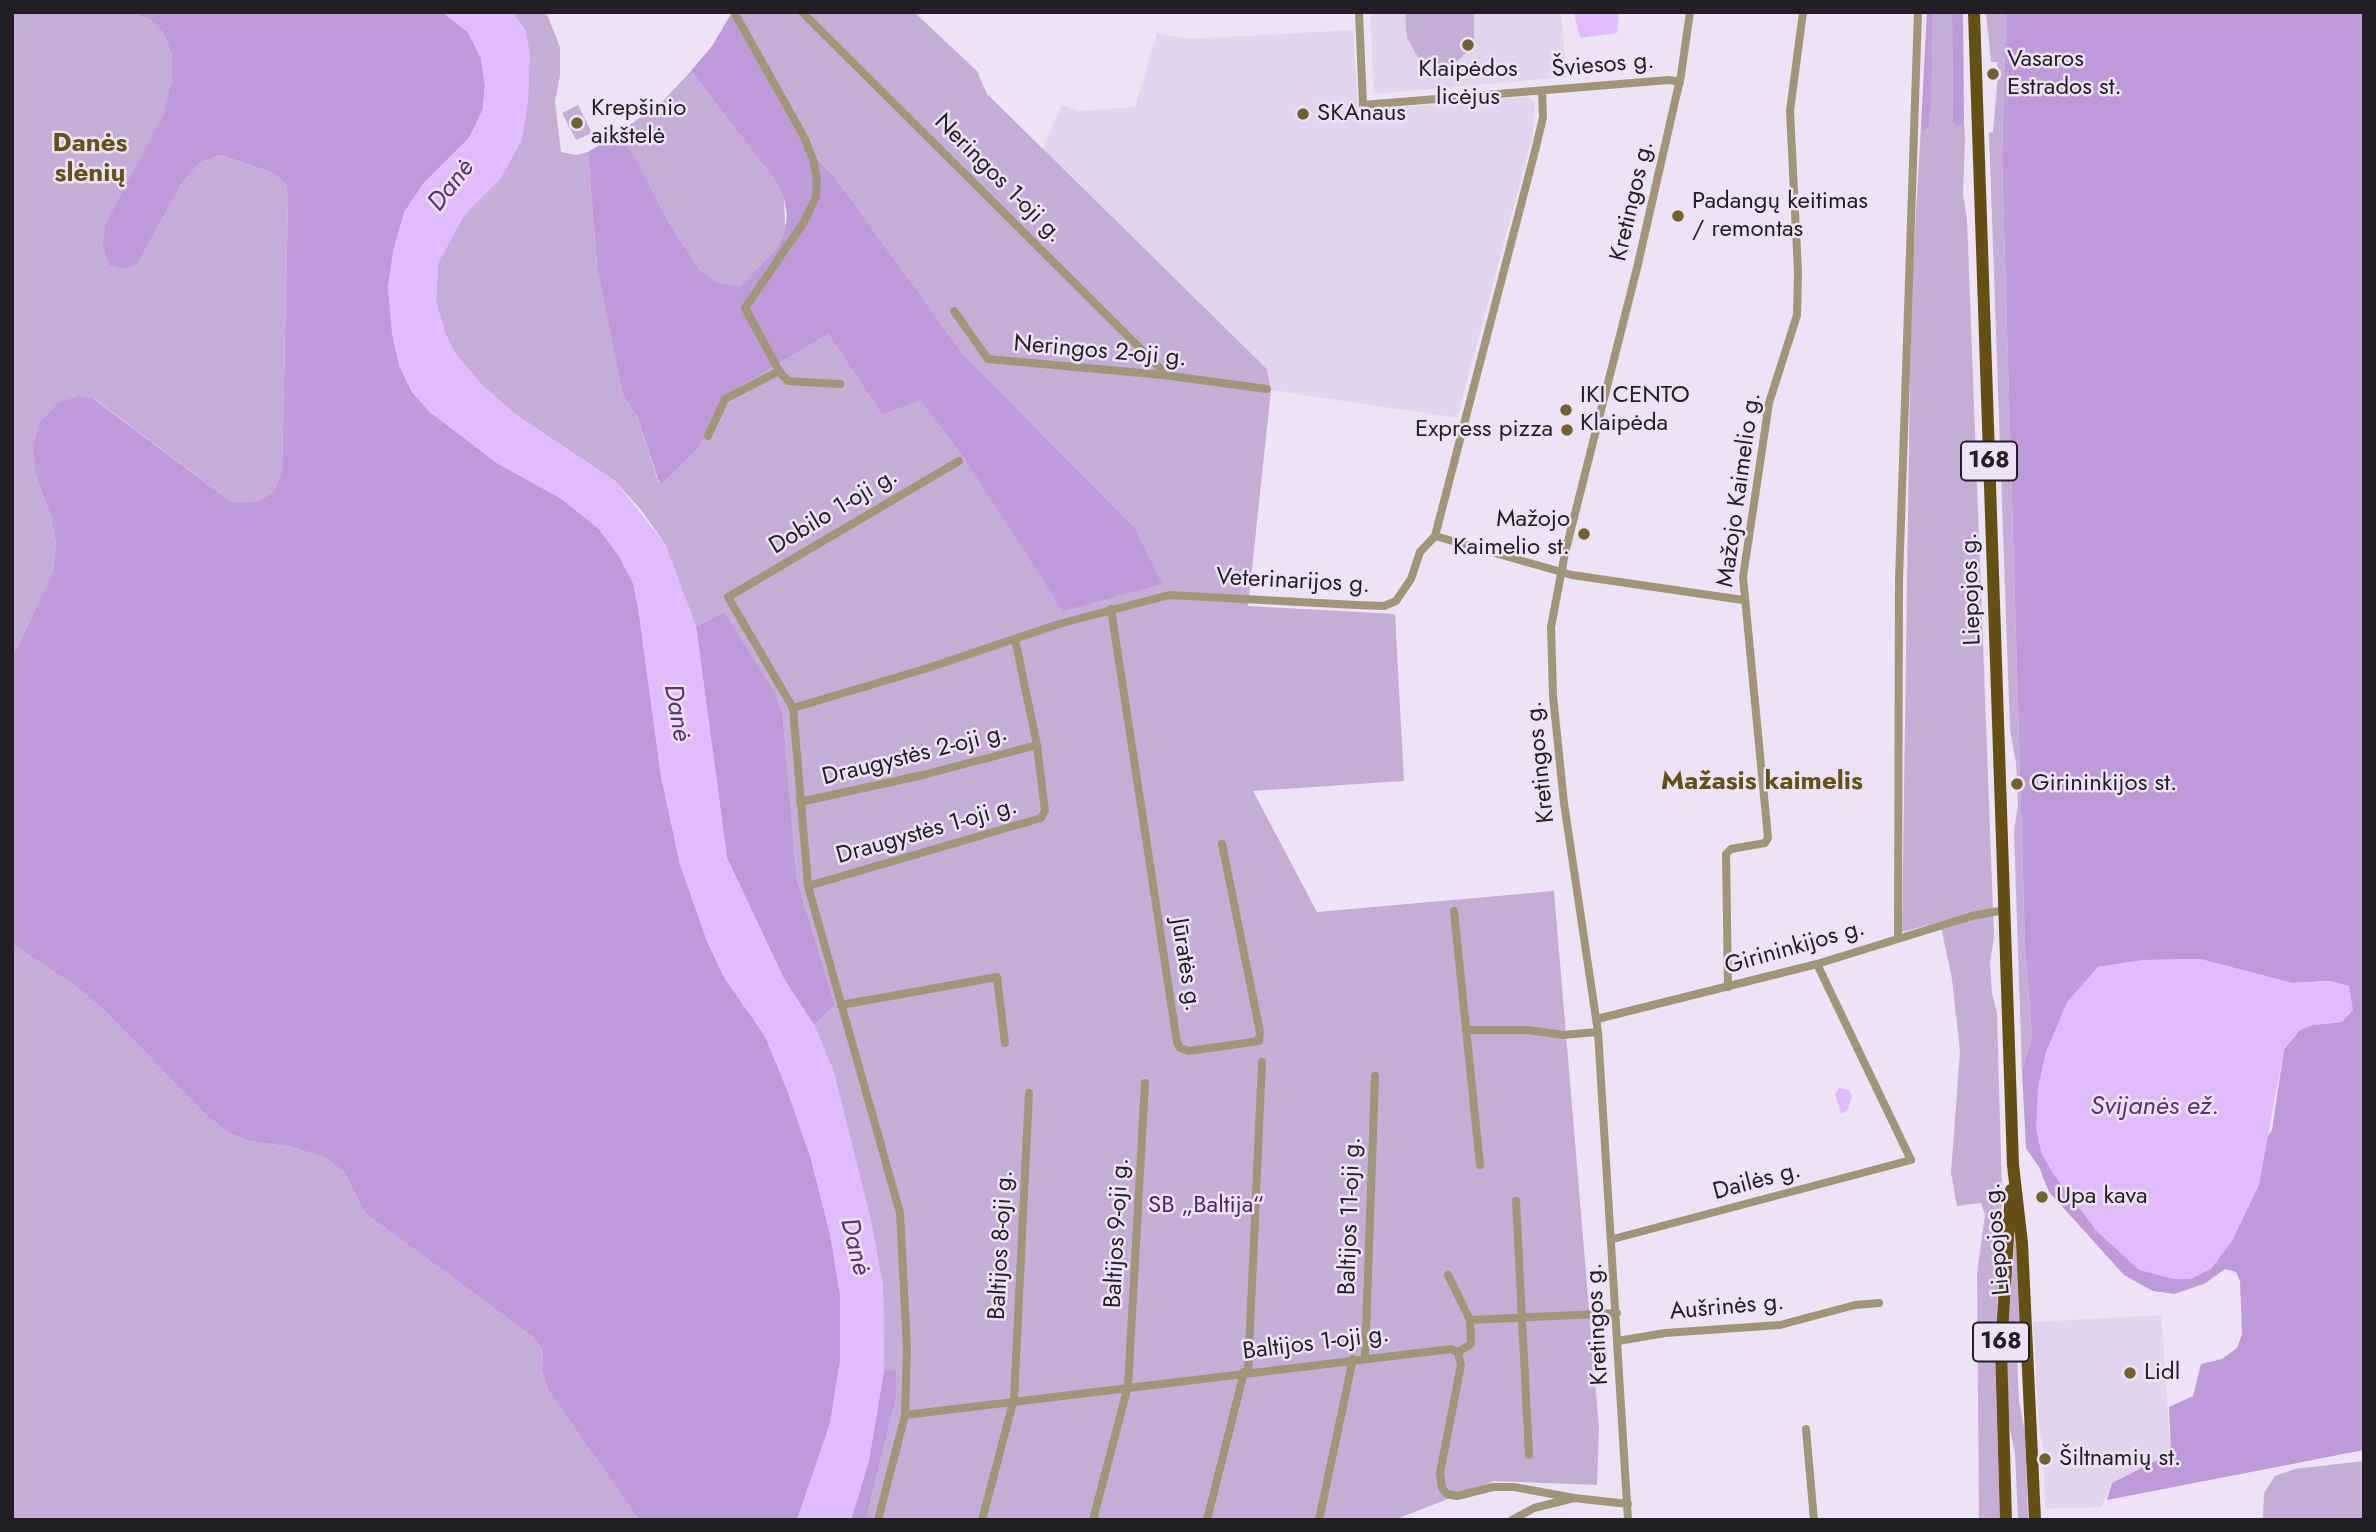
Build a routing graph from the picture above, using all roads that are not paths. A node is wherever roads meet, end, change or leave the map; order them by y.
1 (734, 12) edge
2 (802, 12) edge
3 (1359, 12) edge
4 (1690, 12) edge
5 (1803, 12) edge
6 (1918, 12) edge
7 (1974, 12) edge
8 (1680, 82) junction
9 (1542, 90) junction
10 (954, 312) dead end
11 (779, 371) junction
12 (1163, 375) junction
13 (840, 384) dead end
14 (1267, 388) dead end
15 (708, 436) dead end
16 (959, 461) dead end
17 (1435, 537) junction
18 (1561, 572) junction
19 (1743, 600) junction
20 (1111, 609) junction
21 (1015, 639) junction
22 (793, 708) junction
23 (1037, 745) junction
24 (800, 802) junction
25 (1222, 844) dead end
26 (808, 886) junction
27 (1454, 911) dead end
28 (2004, 911) junction
29 (1898, 938) junction
30 (1816, 964) junction
31 (1728, 987) junction
32 (841, 1005) junction
33 (1597, 1019) junction
34 (1466, 1030) junction
35 (1598, 1032) junction
36 (1005, 1043) dead end
37 (1262, 1062) dead end
38 (1375, 1076) dead end
39 (1145, 1083) dead end
40 (1029, 1093) dead end
41 (2013, 1165) junction
42 (1480, 1166) dead end
43 (1516, 1201) dead end
44 (1613, 1239) junction
45 (1448, 1275) dead end
46 (1879, 1303) dead end
47 (1616, 1313) junction
48 (1522, 1317) junction
49 (1470, 1320) junction
50 (1618, 1340) junction
51 (2001, 1349) junction
52 (2027, 1349) junction
53 (1458, 1352) junction
54 (1365, 1357) junction
55 (1353, 1359) junction
56 (1246, 1372) junction
57 (1129, 1386) junction
58 (1014, 1399) junction
59 (905, 1415) junction
60 (1806, 1429) dead end
61 (1529, 1454) dead end
62 (1574, 1498) junction
63 (1628, 1504) junction
64 (878, 1520) edge
65 (982, 1520) edge
66 (1093, 1520) edge
67 (1207, 1520) edge
68 (1319, 1520) edge
69 (1512, 1520) edge
70 (1628, 1520) edge
71 (1814, 1520) edge
72 (2006, 1520) edge
73 (2035, 1520) edge

1 - 11 street
2 - 12 street, Neringos 1-oji g.
3 - 9 street, Šviesos g.
4 - 8 street, Kretingos g.
5 - 19 street, Mažojo Kaimelio g.
6 - 29 street
7 - 28 main road, Liepojos g. / 168
8 - 9 street, Šviesos g.
8 - 18 street, Kretingos g.
9 - 17 street, Veterinarijos g.
10 - 12 street, Neringos 2-oji g.
11 - 13 street
11 - 15 street
12 - 14 street, Neringos 2-oji g.
16 - 22 street, Dobilo 1-oji g.
17 - 18 street
17 - 20 street, Veterinarijos g.
18 - 19 street
18 - 33 street, Kretingos g.
19 - 31 street, Mažojo Kaimelio g.
20 - 21 street, Veterinarijos g.
20 - 25 street, Jūratės g.
21 - 22 street, Veterinarijos g.
21 - 23 street, Draugystės 1-oji g.
22 - 24 street
23 - 24 street, Draugystės 2-oji g.
23 - 26 street, Draugystės 1-oji g.
24 - 26 street
26 - 32 street
27 - 34 street
28 - 29 street, Girininkijos g.
28 - 41 main road, Liepojos g. / 168
29 - 30 street, Girininkijos g.
30 - 31 street, Girininkijos g.
30 - 44 street, Dailės g.
31 - 33 street, Girininkijos g.
32 - 36 street
32 - 59 street
33 - 35 street, Kretingos g.
34 - 35 street
34 - 42 street
35 - 44 street, Kretingos g.
37 - 56 street
38 - 54 street, Baltijos 11-oji g.
39 - 57 street, Baltijos 9-oji g.
40 - 58 street, Baltijos 8-oji g.
41 - 51 main road, Liepojos g. / 168
41 - 52 main road, Liepojos g. / 168
43 - 48 street
44 - 47 street, Kretingos g.
45 - 49 street
46 - 50 street, Aušrinės g.
47 - 48 street
47 - 50 street, Kretingos g.
48 - 49 street
48 - 61 street
49 - 53 street
50 - 63 street, Kretingos g.
51 - 52 main road
51 - 72 main road, Liepojos g. / 168
52 - 73 main road, Liepojos g. / 168
53 - 54 street, Baltijos 1-oji g.
53 - 62 street
54 - 55 street, Baltijos 1-oji g.
55 - 56 street, Baltijos 1-oji g.
55 - 68 street
56 - 57 street, Baltijos 1-oji g.
56 - 67 street
57 - 58 street, Baltijos 1-oji g.
57 - 66 street, Baltijos 9-oji g.
58 - 59 street, Baltijos 1-oji g.
58 - 65 street, Baltijos 8-oji g.
59 - 64 street
60 - 71 street
62 - 63 street
62 - 69 street
63 - 70 street, Kretingos g.

